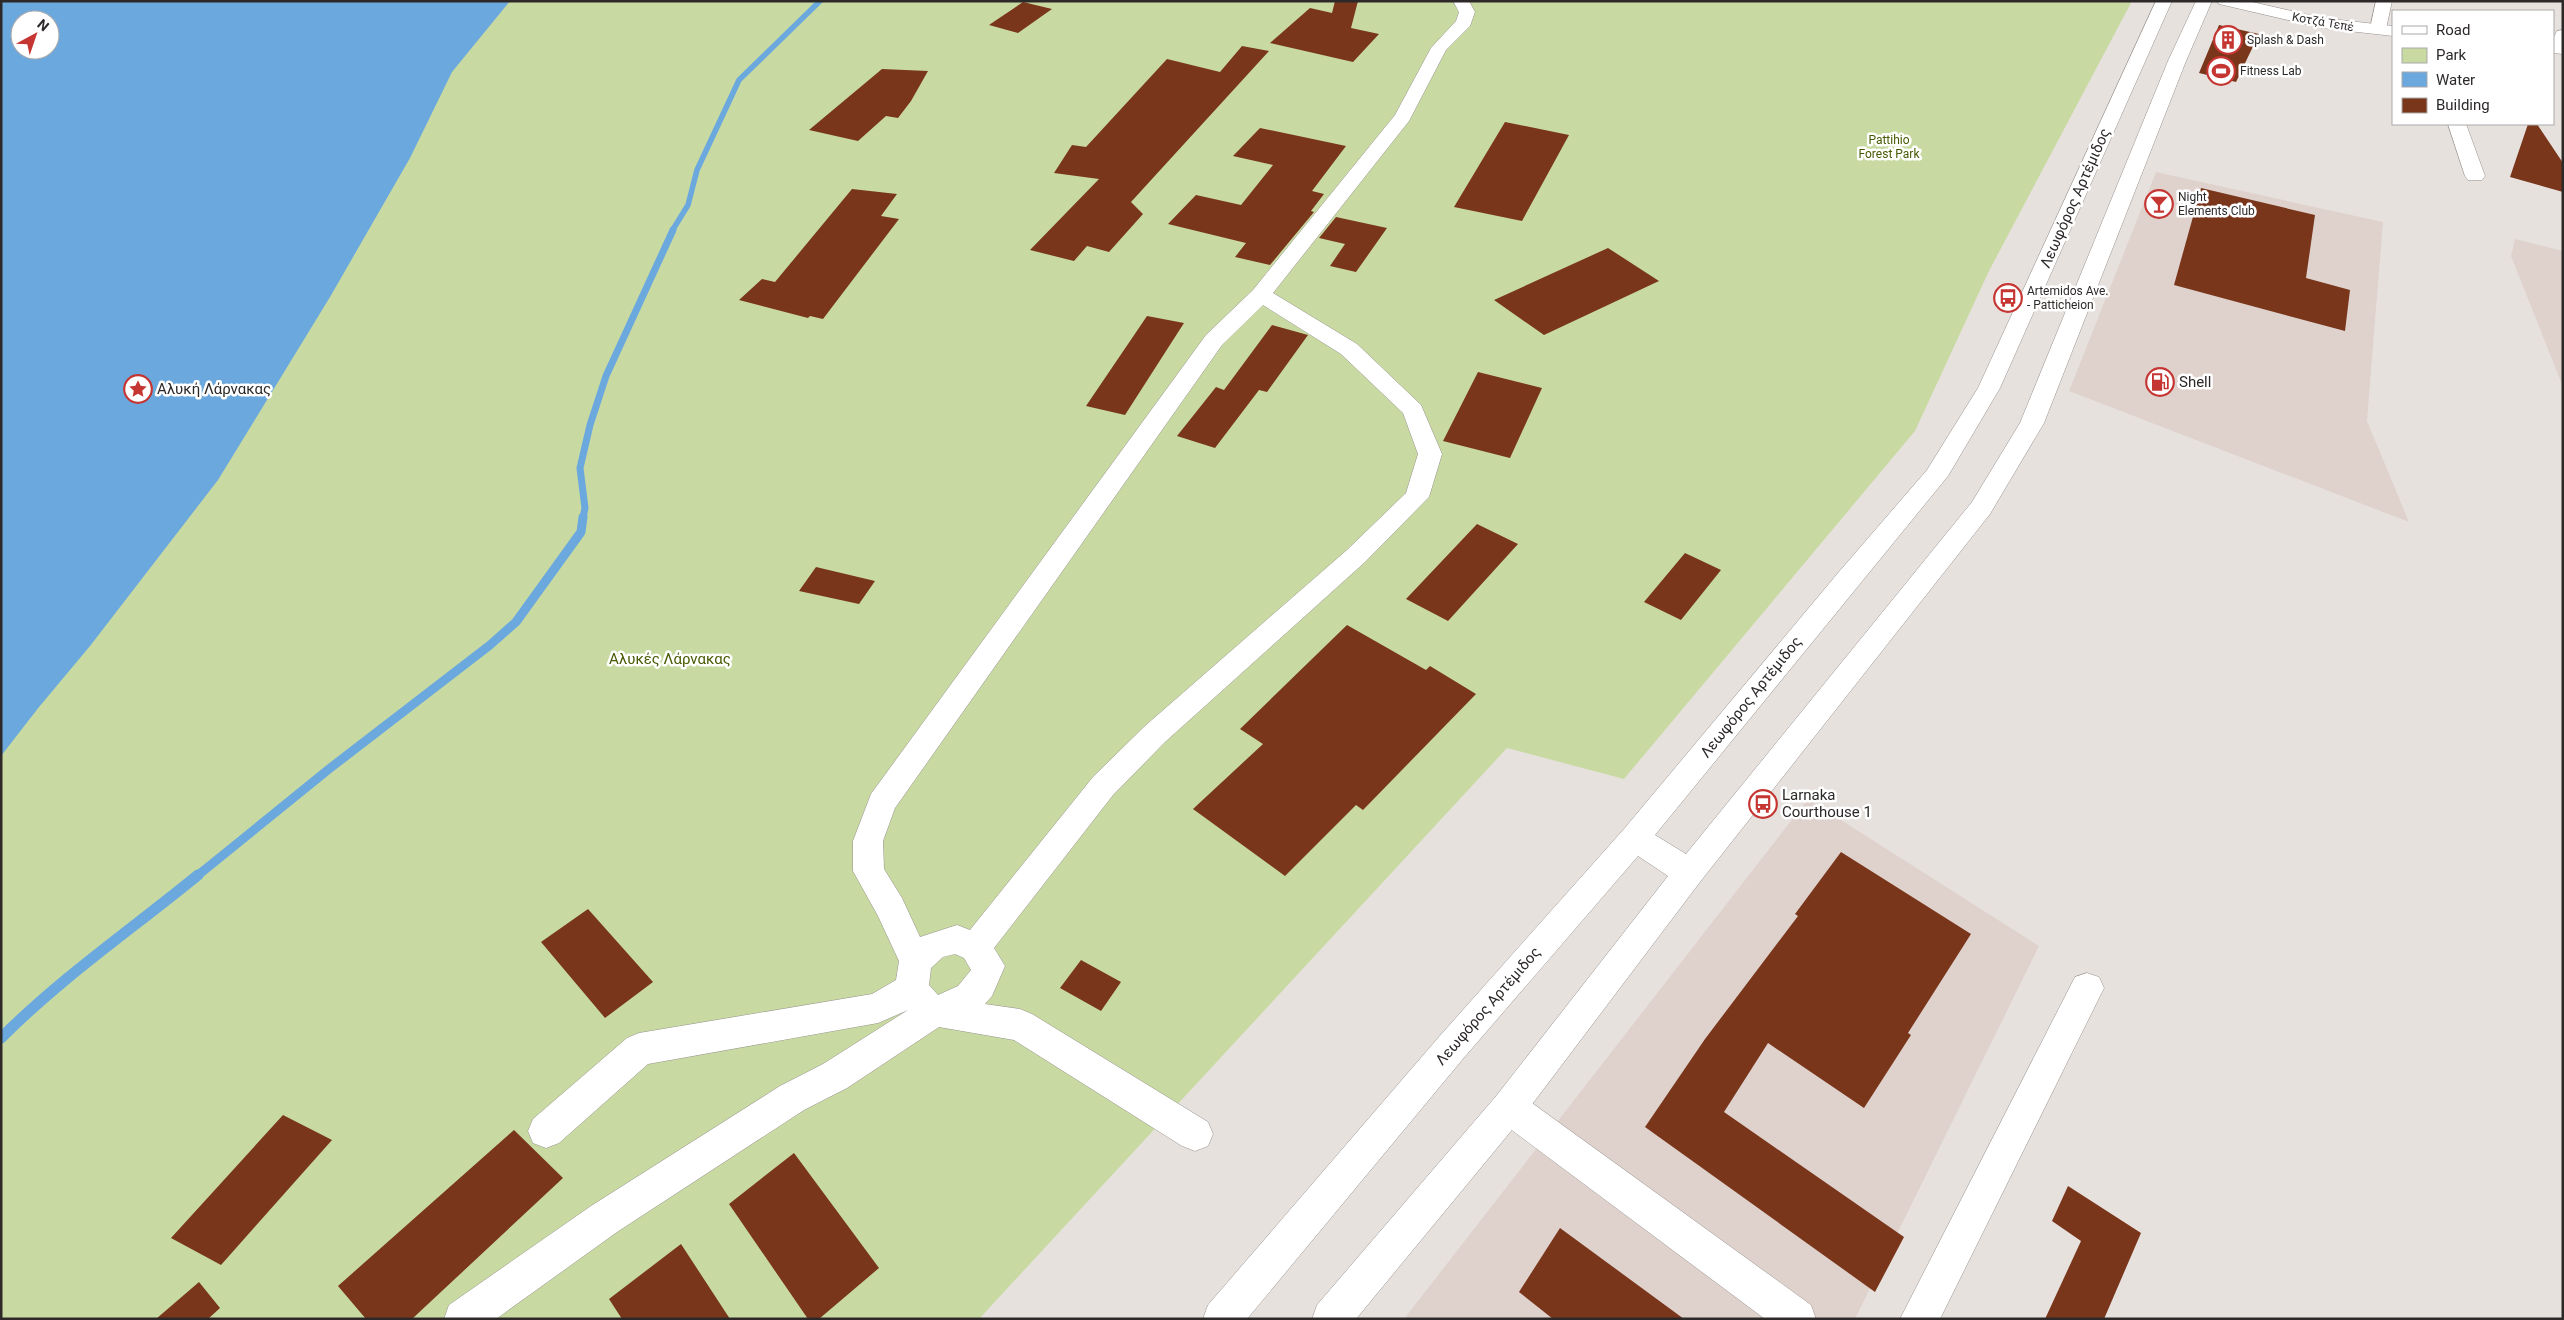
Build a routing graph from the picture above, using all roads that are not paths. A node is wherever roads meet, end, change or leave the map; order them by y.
1 (1461, 1) edge
2 (2164, 1) edge
3 (2204, 1) edge
4 (2226, 1) edge
5 (2384, 1) edge
6 (2385, 30) edge
7 (2457, 125) edge
8 (2474, 176) dead end
9 (1261, 295) junction
10 (1636, 838) junction
11 (1689, 873) junction
12 (975, 948) junction
13 (921, 987) junction
14 (2087, 988) dead end
15 (1510, 1107) junction
16 (546, 1131) dead end
17 (1195, 1134) dead end
18 (464, 1319) edge
19 (1222, 1319) edge
20 (1331, 1319) edge
21 (1797, 1319) edge
22 (1919, 1319) edge

1 - 9 street
2 - 10 street, Λεωφόρος Αρτέμιδος
3 - 11 street
4 - 6 street, Κοτζά Τεπέ
5 - 6 street
7 - 8 street
9 - 12 street
9 - 13 street
10 - 11 street
10 - 19 street, Λεωφόρος Αρτέμιδος
11 - 15 street
12 - 13 street
12 - 13 street
13 - 16 street
13 - 17 street
13 - 18 street
14 - 22 street
15 - 20 street
15 - 21 street

